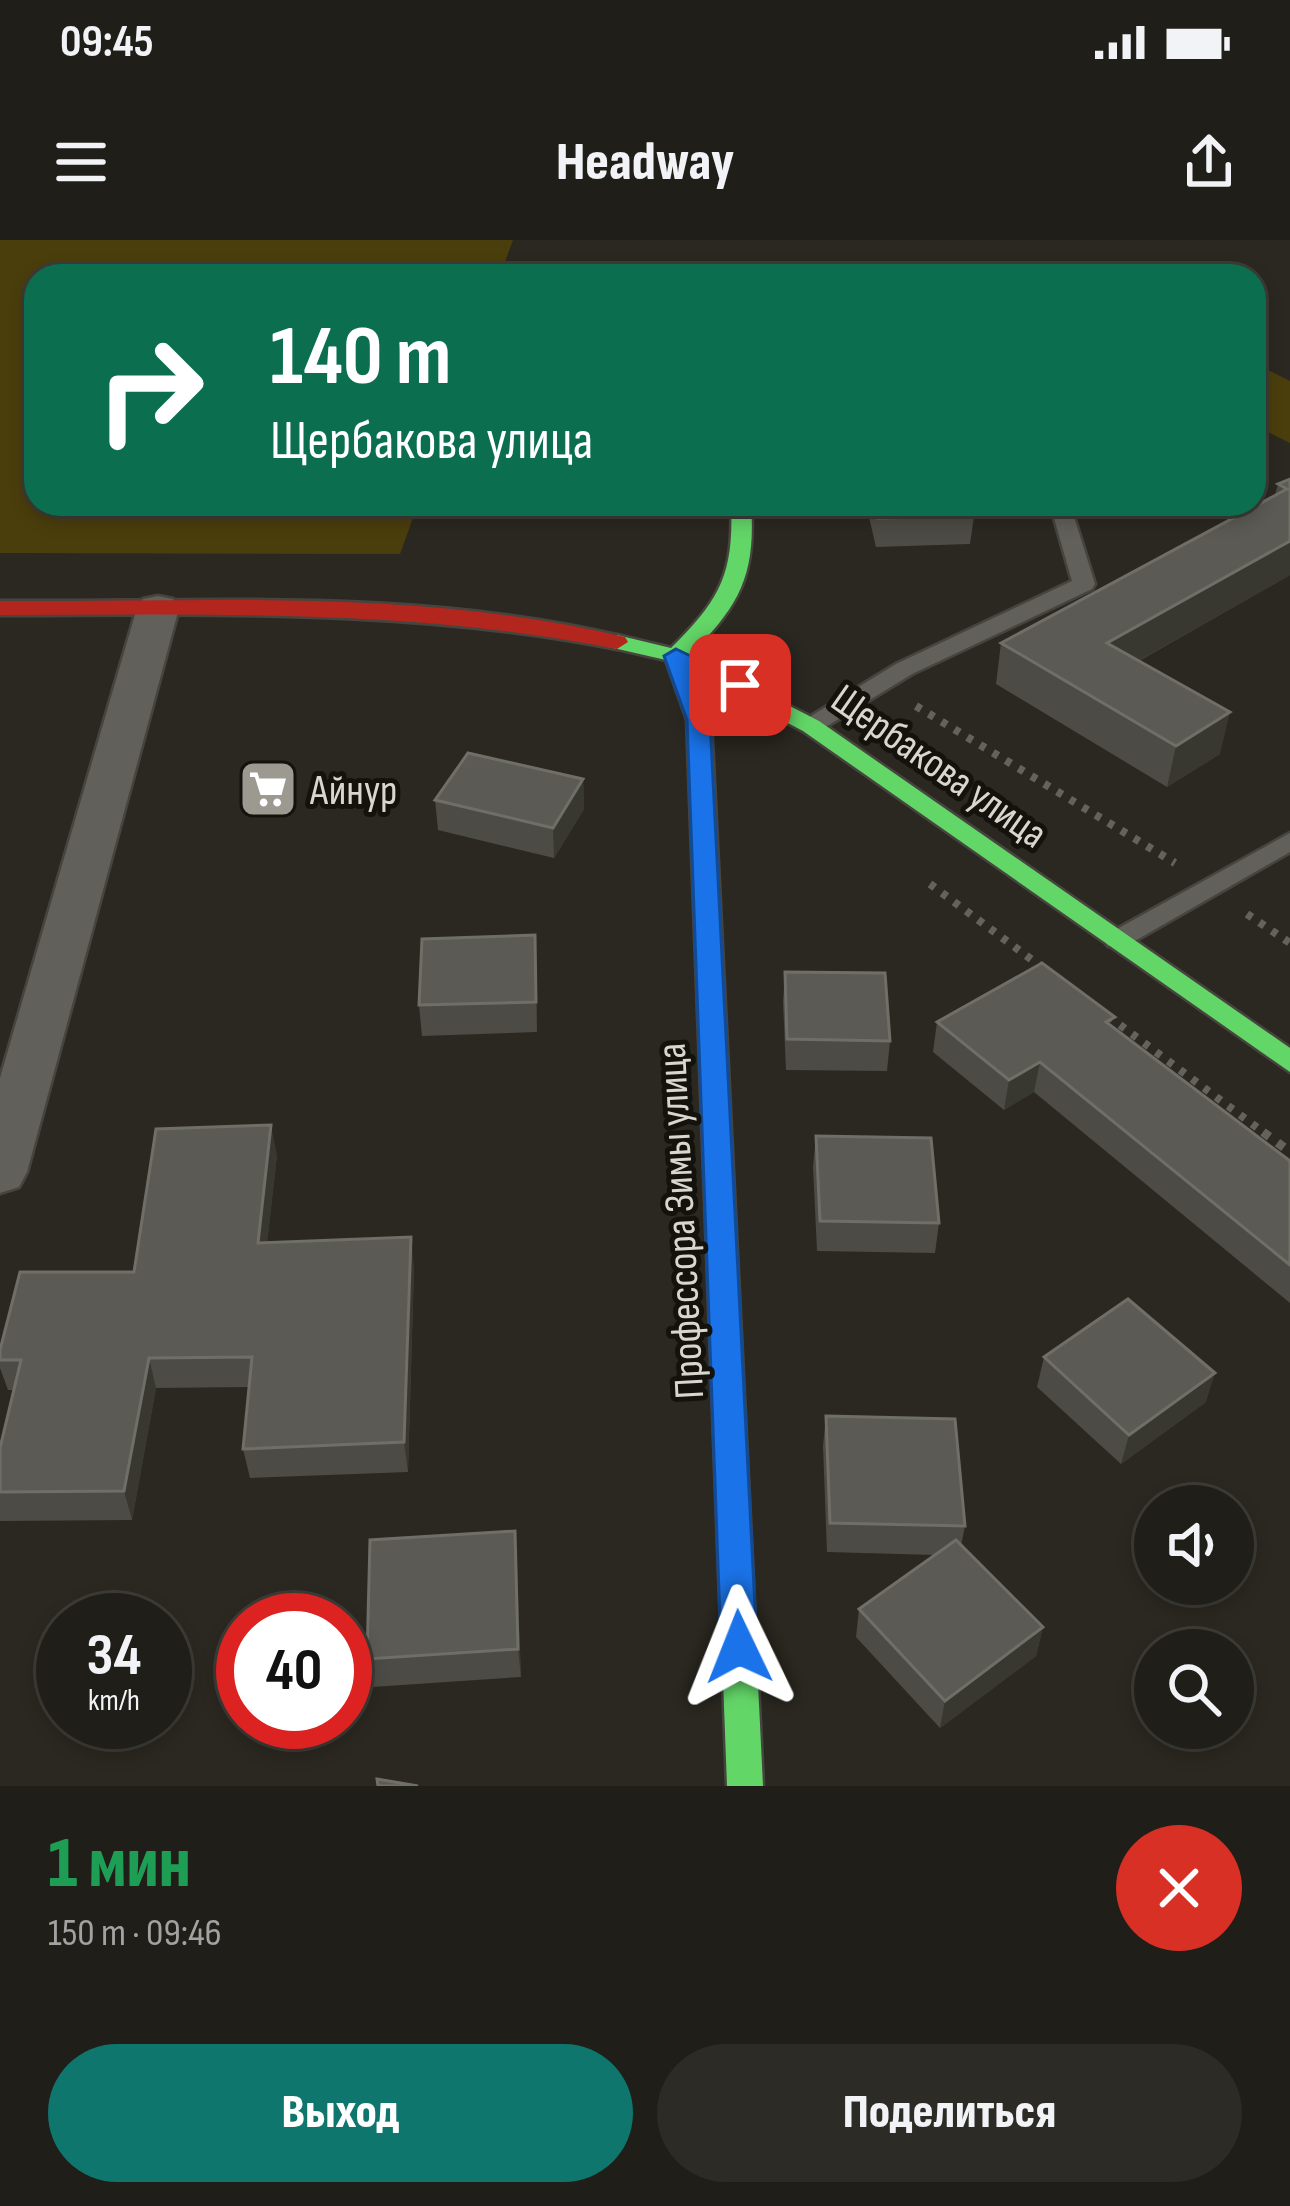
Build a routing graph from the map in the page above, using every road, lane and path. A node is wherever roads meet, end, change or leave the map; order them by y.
1 (742, 516) edge
2 (1064, 516) edge
3 (0, 608) edge
4 (158, 608) junction
5 (676, 656) junction
6 (910, 702) dead end
7 (812, 726) junction
8 (1290, 841) edge
9 (1182, 866) dead end
10 (1236, 906) dead end
11 (1117, 940) junction
12 (1290, 943) edge
13 (22, 1011) edge
14 (1290, 1062) edge
15 (0, 1172) edge
16 (746, 1786) edge

1 - 5 street
2 - 7 lane
3 - 4 street, Щербакова улица
4 - 5 street, Щербакова улица
4 - 13 street
5 - 7 street, Щербакова улица
5 - 16 street, Профессора Зимы улица
6 - 9 path
7 - 11 street, Щербакова улица
8 - 11 lane
10 - 12 path
11 - 14 street, Щербакова улица
13 - 15 street

